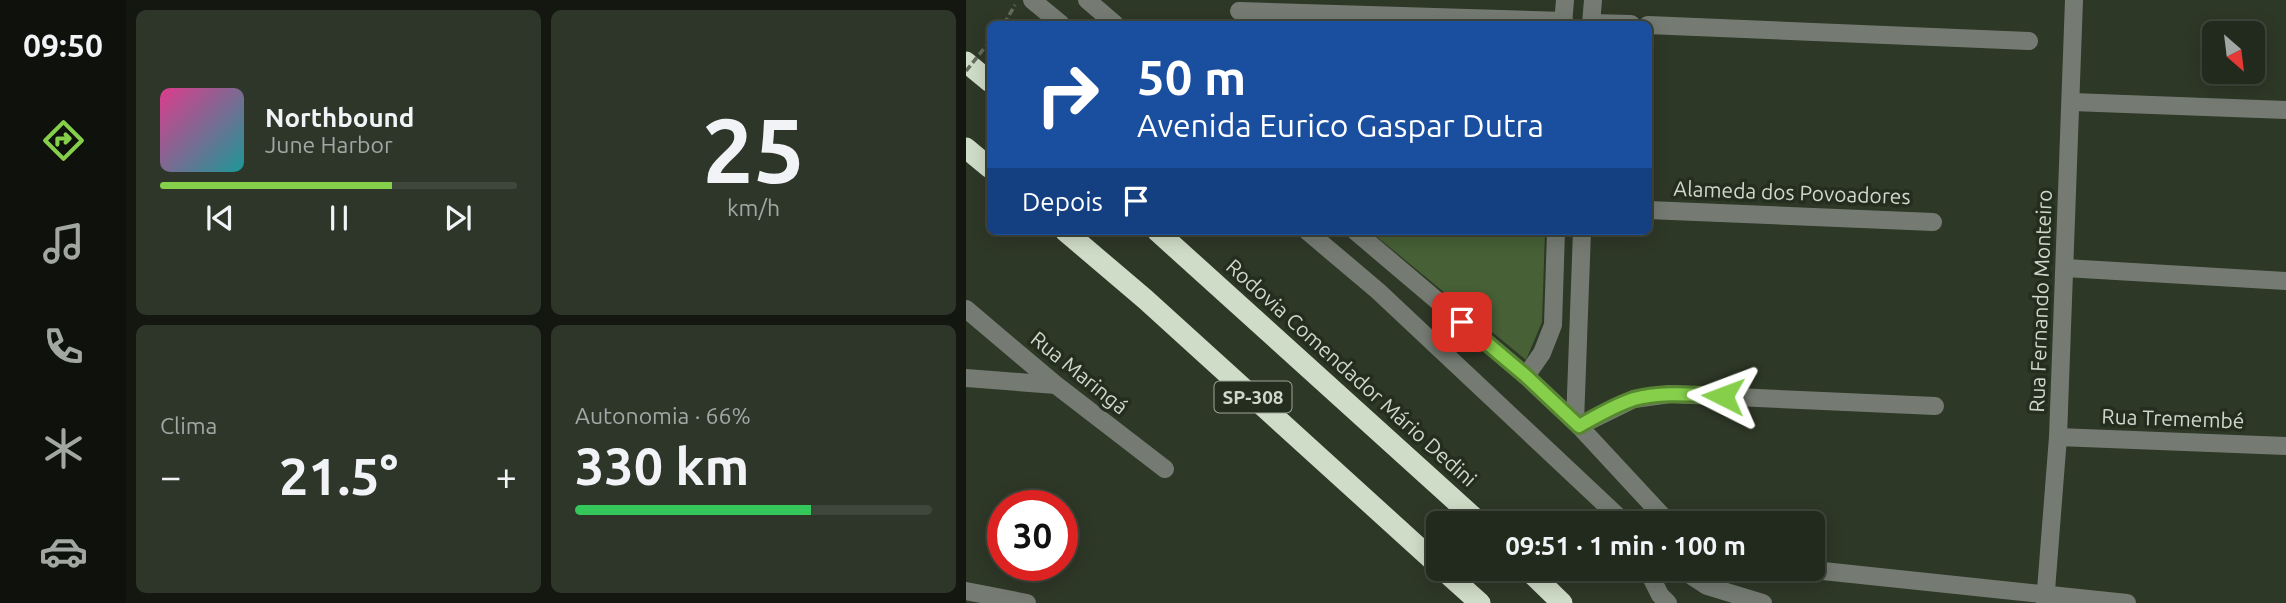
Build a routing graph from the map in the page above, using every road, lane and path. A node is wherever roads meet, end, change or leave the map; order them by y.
1 (1018, 0) edge
2 (1032, 0) edge
3 (1087, 0) edge
4 (1565, 0) edge
5 (1593, 0) edge
6 (2074, 0) edge
7 (1239, 11) dead end
8 (1006, 21) edge
9 (1057, 21) edge
10 (1112, 21) edge
11 (1509, 21) edge
12 (1563, 21) edge
13 (1591, 21) edge
14 (1652, 25) edge
15 (2029, 41) dead end
16 (987, 45) edge
17 (966, 62) edge
18 (966, 71) edge
19 (987, 80) edge
20 (2072, 102) junction
21 (2286, 110) edge
22 (966, 148) edge
23 (987, 166) edge
24 (1652, 210) edge
25 (1933, 222) dead end
26 (1070, 235) edge
27 (1161, 235) edge
28 (1312, 235) edge
29 (1359, 235) edge
30 (1556, 235) edge
31 (1582, 235) edge
32 (1398, 268) junction
33 (2065, 268) junction
34 (2286, 281) edge
35 (1378, 291) junction
36 (966, 309) edge
37 (1526, 376) junction
38 (966, 378) edge
39 (1056, 385) junction
40 (1936, 406) dead end
41 (1577, 424) junction
42 (2058, 436) junction
43 (2286, 446) edge
44 (1165, 469) dead end
45 (1467, 511) edge
46 (1611, 511) edge
47 (1658, 511) edge
48 (1426, 554) edge
49 (1825, 572) edge
50 (1456, 581) edge
51 (1539, 581) edge
52 (1653, 581) edge
53 (1699, 581) edge
54 (966, 591) edge
55 (2046, 599) edge
56 (1024, 603) edge
57 (1480, 603) edge
58 (1562, 603) edge
59 (1668, 603) edge
60 (1763, 603) edge
61 (2127, 603) edge

1 - 8 path
2 - 9 street
3 - 10 street
4 - 12 street
5 - 13 street
6 - 20 street, Rua Fernando Monteiro
7 - 11 street
14 - 15 street
16 - 18 path, bridge
17 - 19 highway
20 - 21 street
20 - 33 street, Rua Fernando Monteiro
22 - 23 highway
24 - 25 street, Alameda dos Povoadores
26 - 48 highway, SP-308
27 - 45 highway, Rodovia Comendador Mário Dedini / SP-308
28 - 35 street
29 - 32 street
30 - 37 street
31 - 41 street
32 - 35 street
32 - 37 street
33 - 34 street
33 - 42 street, Rua Fernando Monteiro
35 - 46 street
36 - 39 street, Rua Maringá
37 - 41 street
38 - 39 street
39 - 44 street, Rua Maringá
40 - 41 street
41 - 47 street
42 - 43 street, Rua Tremembé
42 - 55 street, Rua Fernando Monteiro
49 - 55 street
50 - 57 highway, SP-308
51 - 58 highway
52 - 59 street
53 - 60 street
54 - 56 street
55 - 61 street

